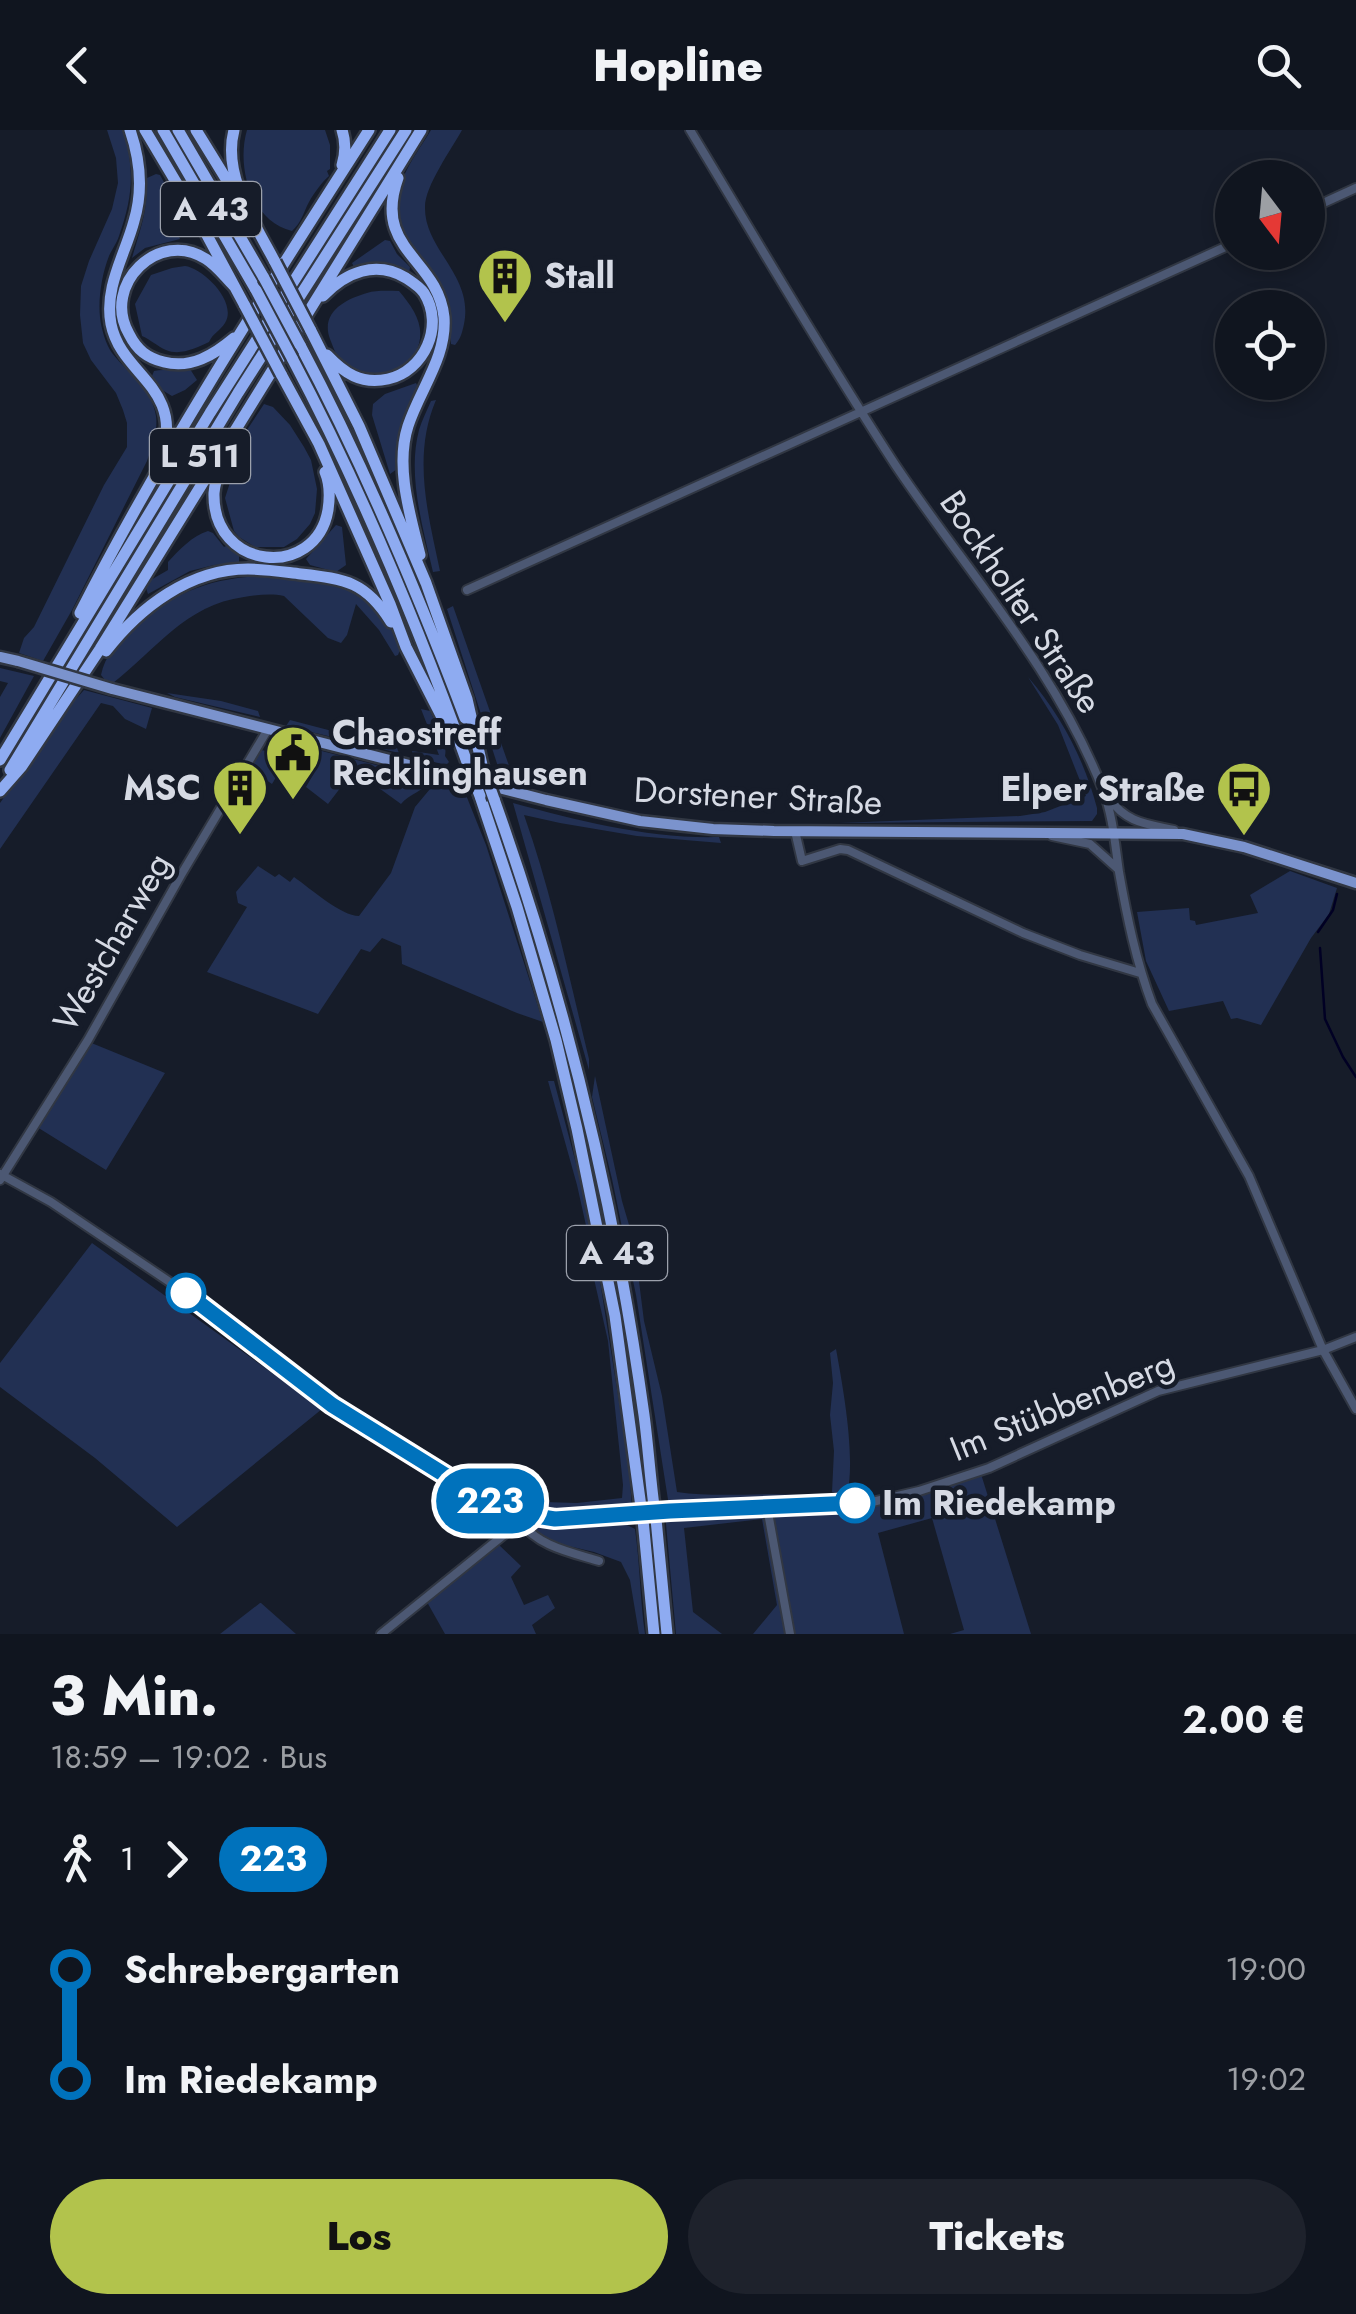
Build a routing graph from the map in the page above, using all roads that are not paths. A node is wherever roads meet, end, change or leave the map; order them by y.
1 (130, 130) edge
2 (145, 130) edge
3 (163, 130) edge
4 (178, 130) edge
5 (196, 130) edge
6 (234, 130) edge
7 (342, 130) edge
8 (369, 130) edge
9 (390, 130) edge
10 (406, 130) edge
11 (421, 130) edge
12 (690, 130) edge
13 (410, 148) junction
14 (1356, 188) edge
15 (332, 191) junction
16 (1325, 202) edge
17 (262, 238) junction
18 (1215, 252) edge
19 (234, 286) junction
20 (310, 310) junction
21 (246, 327) junction
22 (319, 346) junction
23 (290, 390) junction
24 (863, 412) junction
25 (232, 434) junction
26 (150, 482) junction
27 (426, 583) junction
28 (467, 590) dead end
29 (406, 647) junction
30 (0, 657) edge
31 (58, 663) junction
32 (62, 706) junction
33 (268, 728) junction
34 (0, 760) edge
35 (475, 765) junction
36 (0, 788) edge
37 (1103, 791) junction
38 (795, 831) junction
39 (1044, 831) junction
40 (1113, 832) junction
41 (1183, 834) junction
42 (1119, 870) junction
43 (1356, 882) edge
44 (1140, 973) junction
45 (1, 1177) edge
46 (1356, 1337) edge
47 (1323, 1350) junction
48 (1356, 1409) edge
49 (767, 1507) junction
50 (648, 1513) junction
51 (520, 1517) junction
52 (598, 1561) dead end
53 (381, 1634) edge
54 (654, 1634) edge
55 (668, 1634) edge
56 (790, 1634) edge

1 - 26 highway
2 - 19 highway
3 - 35 highway, A 43, bridge
4 - 35 highway, A 43, bridge
5 - 17 highway
6 - 17 highway
7 - 15 highway
8 - 15 highway
9 - 31 highway, L 511
10 - 36 highway, L 511
11 - 13 highway
12 - 24 street, Bockholter Straße
13 - 20 highway
13 - 27 highway
14 - 16 street
15 - 21 highway
17 - 22 highway, bridge
18 - 24 street
19 - 21 highway
19 - 23 highway, bridge
20 - 22 highway
20 - 25 highway
21 - 26 highway
22 - 27 highway
23 - 25 highway
23 - 29 highway
24 - 28 street
24 - 37 street, Bockholter Straße
25 - 32 highway
26 - 31 highway
27 - 35 highway
29 - 32 highway
29 - 35 highway
30 - 33 main road, Dorstener Straße, bridge
31 - 34 highway, L 511
32 - 36 highway
33 - 38 main road, Dorstener Straße
33 - 45 street, Westcharweg
35 - 50 highway, A 43, bridge
35 - 50 highway, A 43, bridge
37 - 40 street, Bockholter Straße
37 - 41 street
38 - 39 main road, Dorstener Straße
38 - 44 street
39 - 40 main road, Dorstener Straße
39 - 42 street
40 - 41 main road, Dorstener Straße
40 - 42 street, Bockholter Straße
41 - 43 main road, Dorstener Straße
42 - 44 street, Bockholter Straße
44 - 47 street, Bockholter Straße
45 - 51 street, Im Stübbenberg
46 - 47 street, Im Stübbenberg
47 - 48 street, Bockholter Straße
47 - 49 street, Im Stübbenberg
49 - 51 street, Im Stübbenberg
49 - 56 street
50 - 54 highway, A 43
50 - 55 highway, A 43
51 - 52 street, Im Stübbenberg
51 - 53 street

